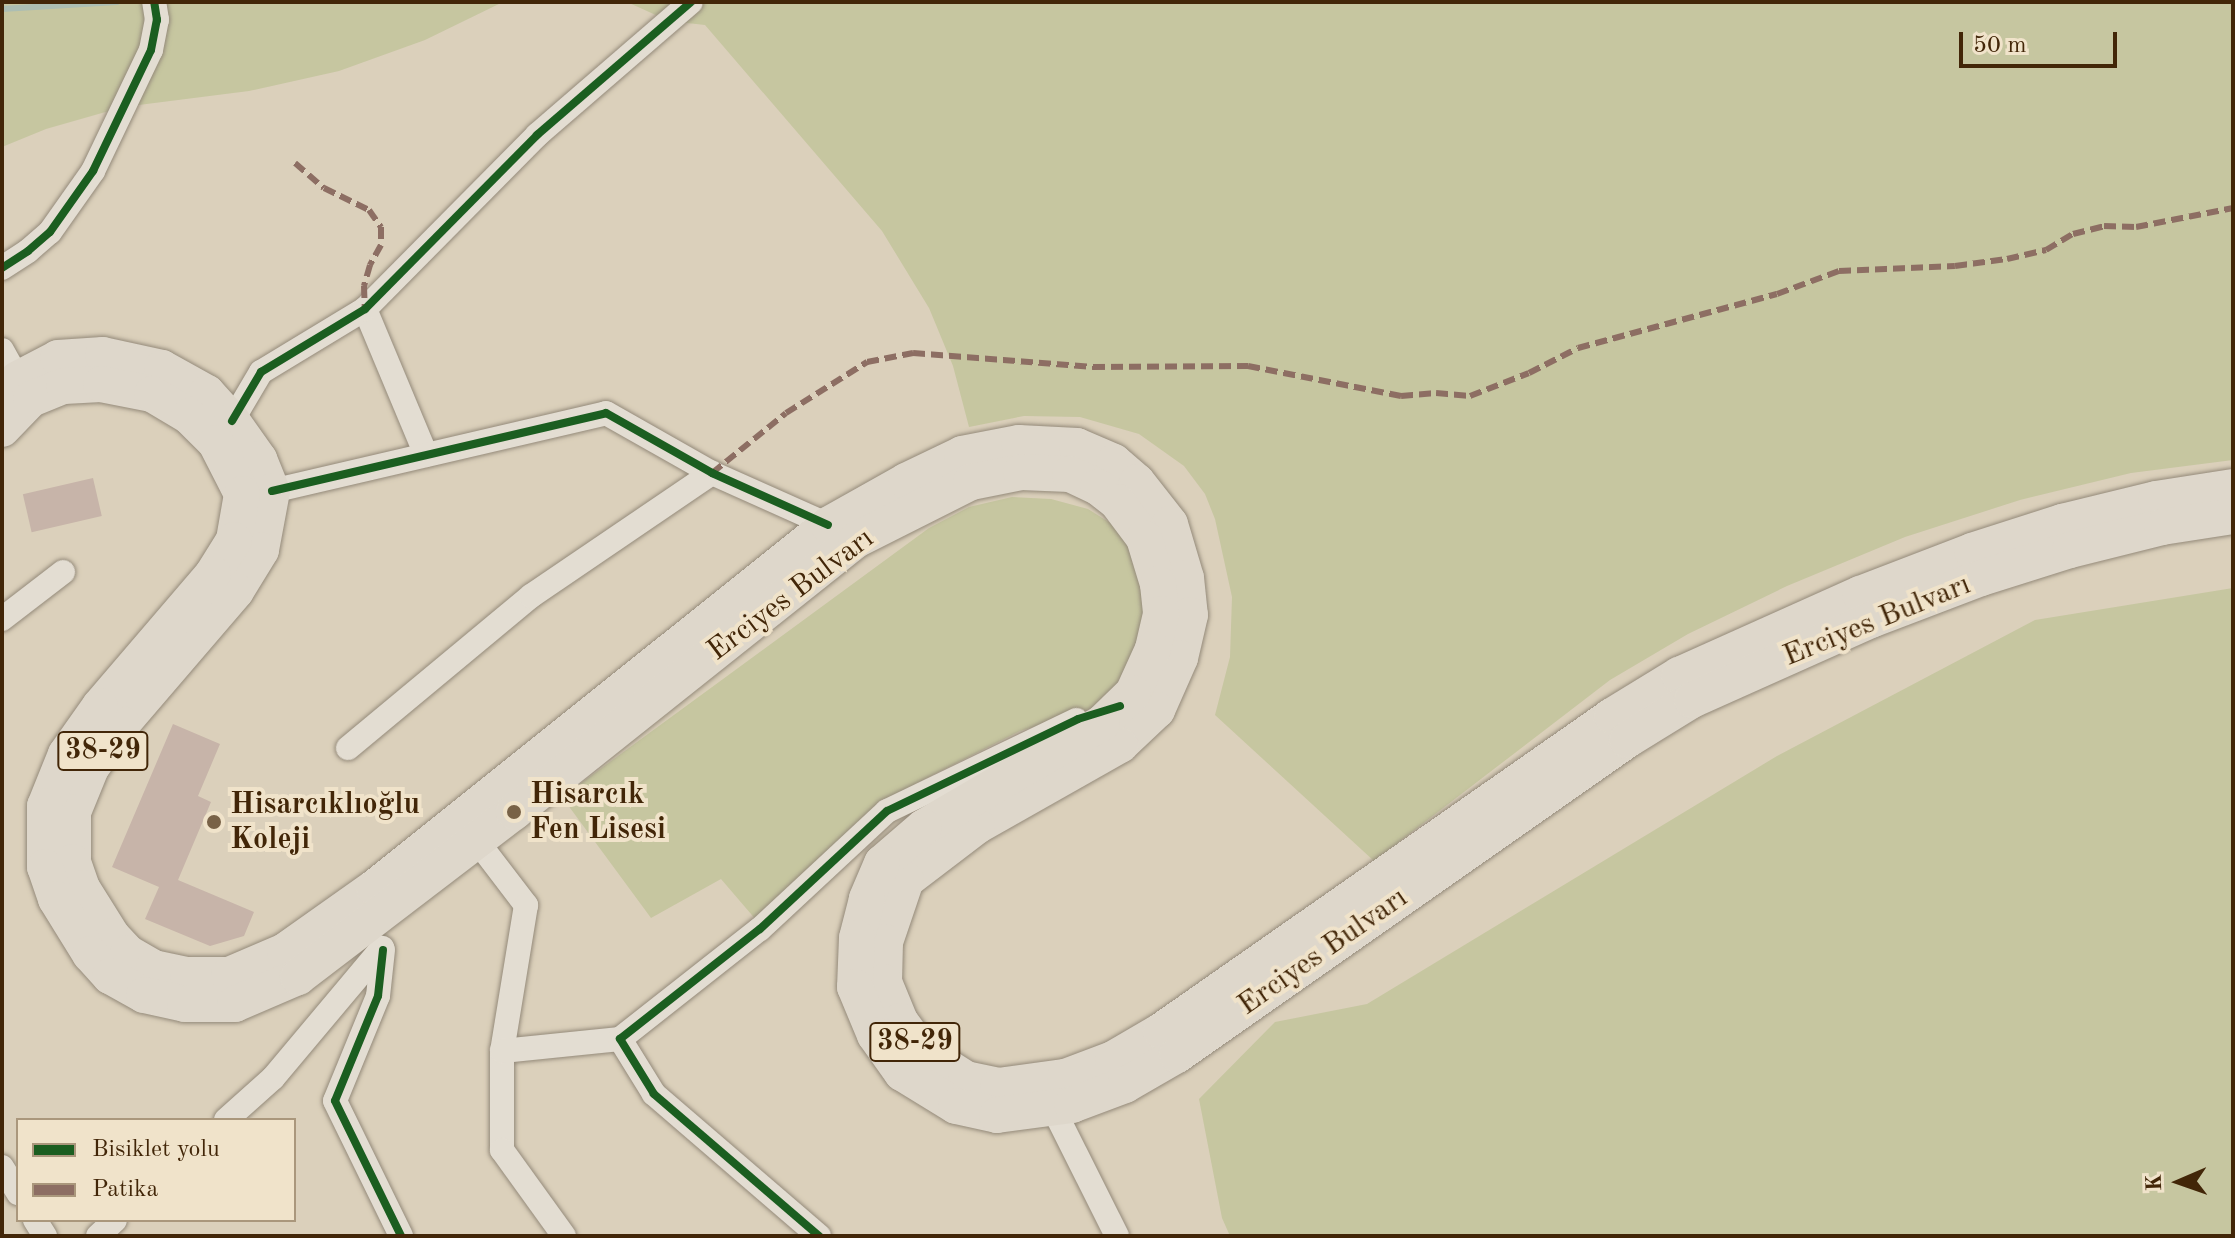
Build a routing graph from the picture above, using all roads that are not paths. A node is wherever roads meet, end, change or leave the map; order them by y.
1 (691, 2) edge
2 (155, 11) edge
3 (2, 268) edge
4 (365, 309) junction
5 (7, 375) edge
6 (232, 421) junction
7 (2, 429) edge
8 (426, 455) junction
9 (712, 473) junction
10 (2233, 487) edge
11 (272, 491) junction
12 (2233, 516) edge
13 (828, 525) junction
14 (63, 572) dead end
15 (2, 619) edge
16 (1120, 706) junction
17 (348, 748) dead end
18 (477, 841) junction
19 (375, 938) junction
20 (620, 1039) junction
21 (502, 1051) junction
22 (1053, 1108) junction
23 (228, 1118) edge
24 (2, 1167) edge
25 (16, 1190) edge
26 (113, 1222) edge
27 (98, 1236) edge
28 (401, 1236) edge
29 (564, 1236) edge
30 (819, 1236) edge
31 (1117, 1236) edge

1 - 4 street
2 - 3 street
4 - 6 street
4 - 8 street
5 - 6 highway
6 - 11 highway
7 - 19 highway, Erciyes Bulvarı / 38-29
8 - 9 street
8 - 11 street
9 - 13 street
9 - 17 street
10 - 13 highway, Erciyes Bulvarı / 38-29
11 - 13 highway, Erciyes Bulvarı / 38-29
12 - 22 highway, Erciyes Bulvarı / 38-29
14 - 15 street
16 - 18 highway, Erciyes Bulvarı / 38-29
16 - 20 street
16 - 22 highway, Erciyes Bulvarı / 38-29
18 - 19 highway, Erciyes Bulvarı / 38-29
18 - 21 street
19 - 23 street
19 - 28 street
20 - 21 street
20 - 30 street
21 - 29 street
22 - 31 street
24 - 25 street
26 - 27 street

